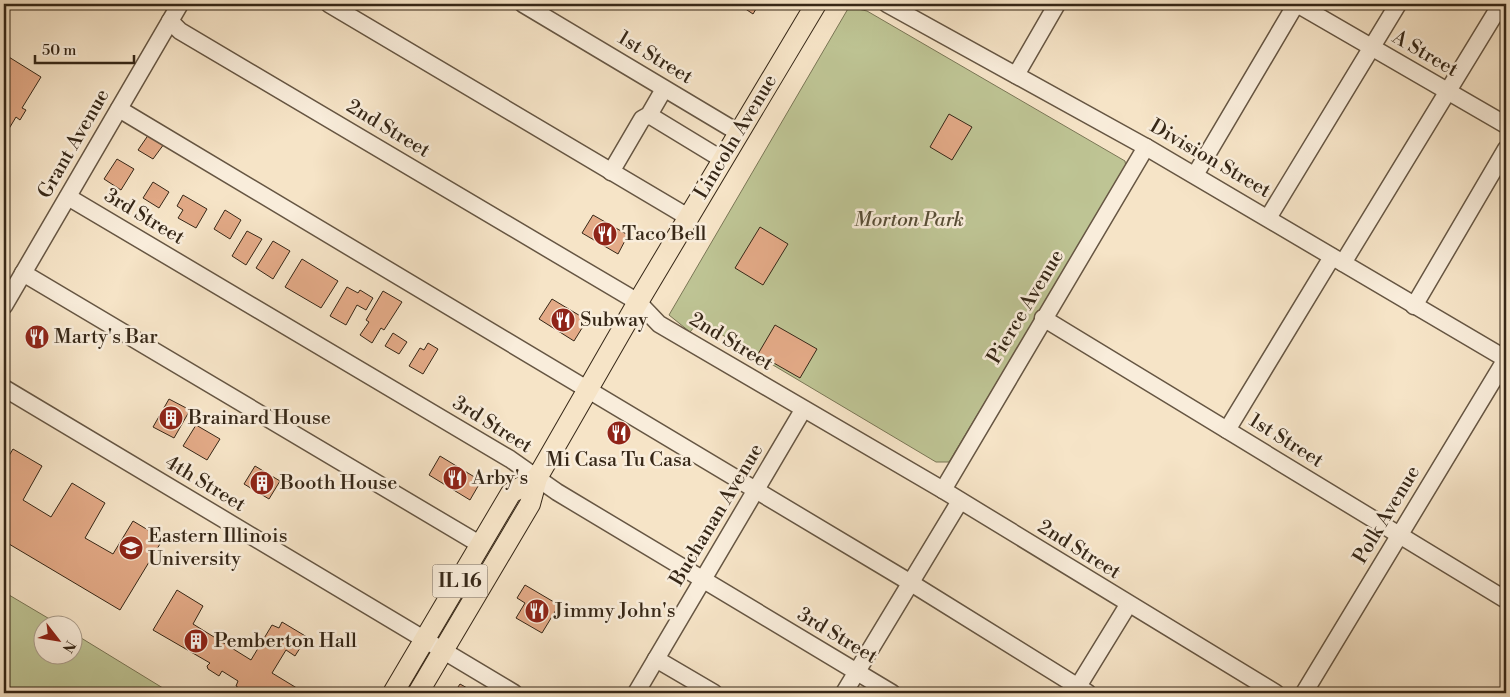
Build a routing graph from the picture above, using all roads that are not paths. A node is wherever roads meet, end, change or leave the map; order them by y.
1 (180, 4) edge
2 (329, 4) edge
3 (523, 4) edge
4 (816, 4) edge
5 (887, 4) edge
6 (1057, 4) edge
7 (1297, 4) edge
8 (1398, 4) edge
9 (1501, 4) edge
10 (170, 21) junction
11 (1371, 48) junction
12 (1016, 75) junction
13 (664, 89) junction
14 (1446, 91) junction
15 (119, 109) junction
16 (649, 115) junction
17 (1506, 125) edge
18 (739, 134) junction
19 (1146, 147) junction
20 (1506, 149) edge
21 (723, 160) junction
22 (613, 168) junction
23 (1195, 174) junction
24 (68, 197) junction
25 (688, 218) junction
26 (1268, 218) junction
27 (1337, 260) junction
28 (24, 273) junction
29 (638, 302) junction
30 (4, 306) edge
31 (1414, 306) junction
32 (1043, 318) junction
33 (1506, 359) edge
34 (4, 388) edge
35 (588, 389) junction
36 (803, 410) junction
37 (1227, 430) junction
38 (537, 478) junction
39 (943, 490) junction
40 (756, 491) junction
41 (960, 501) junction
42 (1398, 536) junction
43 (481, 545) junction
44 (703, 580) junction
45 (911, 583) junction
46 (1506, 600) edge
47 (1128, 604) junction
48 (424, 640) junction
49 (444, 651) junction
50 (656, 659) junction
51 (856, 672) junction
52 (1080, 691) edge
53 (393, 693) edge
54 (418, 693) edge
55 (514, 693) edge
56 (636, 693) edge
57 (714, 693) edge
58 (844, 693) edge
59 (892, 693) edge
60 (1276, 693) edge
61 (1304, 693) edge

1 - 10 street, Grant Avenue
2 - 22 street
3 - 13 street, 1st Street
4 - 18 main road, Lincoln Avenue / IL 16
5 - 12 street, Division Street
6 - 12 street
7 - 11 street, A Street
7 - 23 street
8 - 11 street
9 - 14 street
10 - 15 street, Grant Avenue
10 - 29 street, 2nd Street
11 - 14 street, A Street
11 - 26 street
12 - 19 street, Division Street
13 - 16 street
13 - 18 street, 1st Street
14 - 17 street, A Street
14 - 27 street
15 - 24 street, Grant Avenue
15 - 35 street
16 - 21 street
16 - 22 street
18 - 21 main road, Lincoln Avenue / IL 16
19 - 23 street, Division Street
19 - 32 street, Pierce Avenue
20 - 31 street
21 - 25 main road, Lincoln Avenue / IL 16
22 - 25 street
23 - 26 street, Division Street
24 - 28 street, Grant Avenue
24 - 38 street, 3rd Street
25 - 29 main road, Lincoln Avenue / IL 16
26 - 27 street, Division Street
27 - 31 street, Division Street
27 - 37 street
28 - 30 street, Grant Avenue
28 - 43 street
29 - 35 main road, Lincoln Avenue / IL 16
29 - 36 street, 2nd Street
31 - 33 street, Division Street
32 - 37 street, 1st Street
32 - 39 street, Pierce Avenue
33 - 42 street, Polk Avenue
34 - 48 street, 4th Street
35 - 38 main road, Lincoln Avenue / IL 16
35 - 40 street
36 - 39 street, 2nd Street
36 - 40 street, Buchanan Avenue
37 - 42 street, 1st Street
38 - 43 main road, Lincoln Avenue / IL 16
38 - 44 street, 3rd Street
38 - 49 main road, Lincoln Avenue / IL 16
39 - 41 street, 2nd Street
40 - 44 street, Buchanan Avenue
40 - 45 street
41 - 45 street
41 - 47 street, 2nd Street
42 - 46 street, 1st Street
42 - 61 street, Polk Avenue
43 - 48 main road, Lincoln Avenue / IL 16
44 - 50 street, Buchanan Avenue
44 - 51 street, 3rd Street
45 - 51 street
45 - 52 street
47 - 52 street
47 - 60 street, 2nd Street
48 - 49 street, 4th Street
48 - 53 main road, Lincoln Avenue / IL 16
49 - 54 main road, Lincoln Avenue / IL 16
49 - 55 street, 4th Street
50 - 56 street, Buchanan Avenue
50 - 57 street
51 - 58 street
51 - 59 street, 3rd Street

